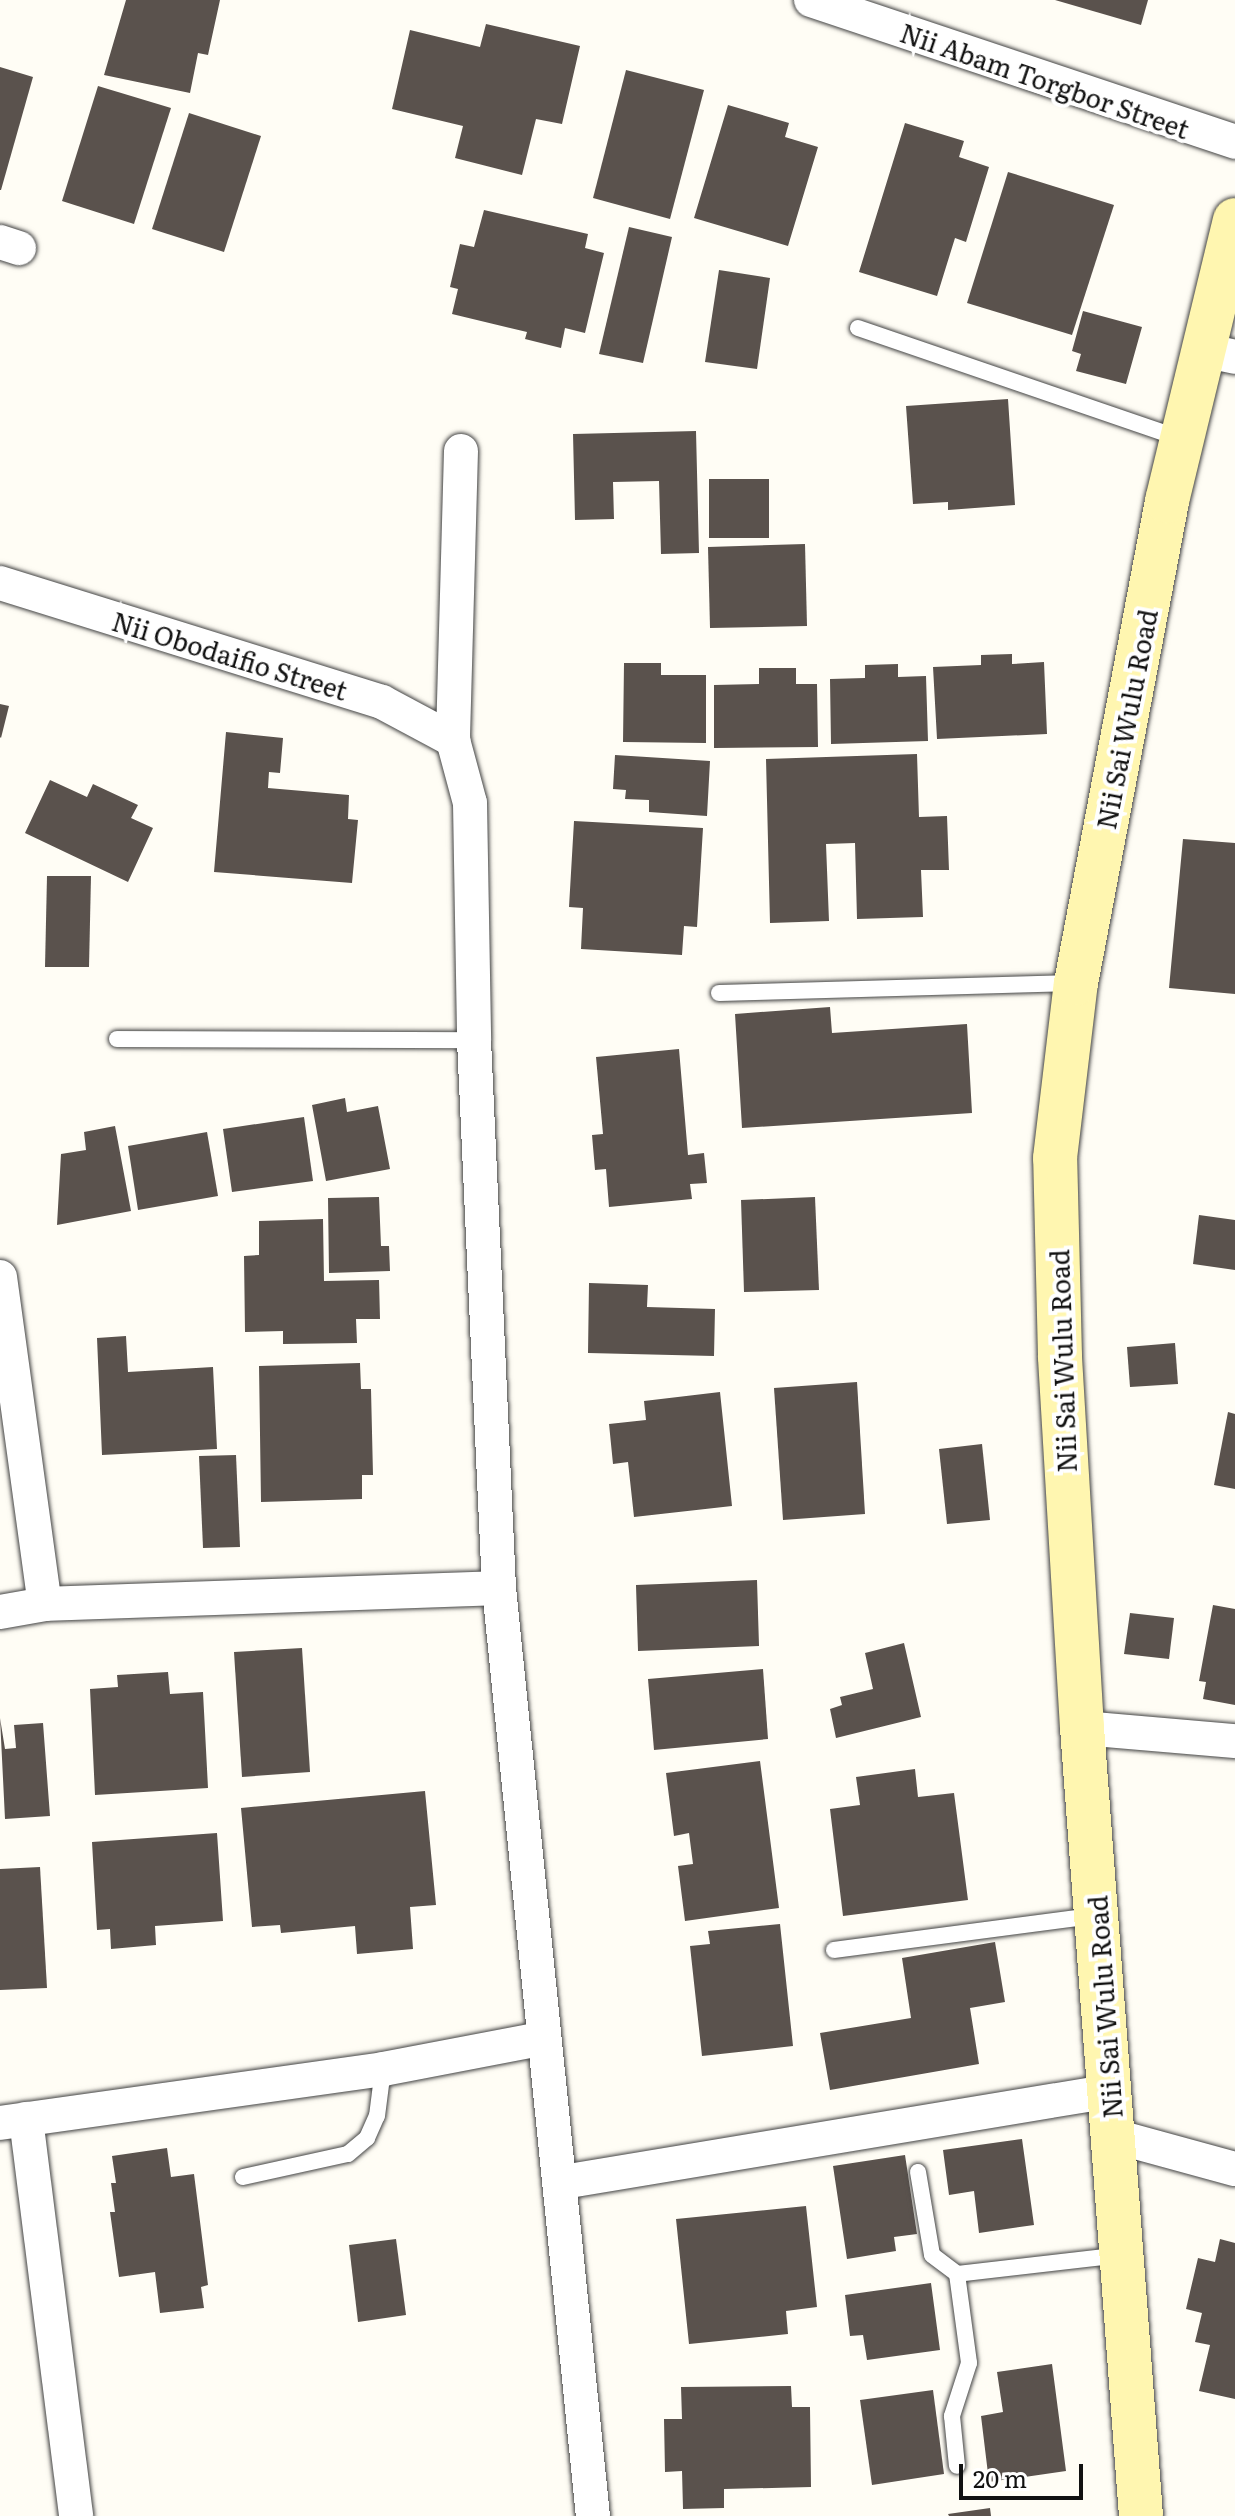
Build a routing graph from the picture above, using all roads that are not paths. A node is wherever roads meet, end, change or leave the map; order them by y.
1 (811, 0) edge
2 (1235, 142) edge
3 (1235, 220) edge
4 (858, 328) dead end
5 (1219, 353) edge
6 (1180, 438) junction
7 (461, 451) dead end
8 (0, 583) edge
9 (453, 740) junction
10 (1076, 983) junction
11 (719, 993) dead end
12 (117, 1039) dead end
13 (474, 1040) junction
14 (0, 1277) edge
15 (499, 1588) junction
16 (45, 1604) junction
17 (0, 1612) edge
18 (1082, 1728) junction
19 (1235, 1741) edge
20 (1098, 1915) junction
21 (834, 1950) dead end
22 (541, 2039) junction
23 (383, 2069) junction
24 (1111, 2091) junction
25 (13, 2121) edge
26 (1114, 2136) junction
27 (1235, 2169) edge
28 (918, 2172) dead end
29 (243, 2177) dead end
30 (563, 2182) junction
31 (1123, 2255) junction
32 (957, 2274) junction
33 (957, 2466) dead end
34 (76, 2516) edge
35 (593, 2516) edge
36 (1141, 2516) edge

1 - 2 street, Nii Abam Torgbor Street
3 - 5 street, Nii Sai Wulu Road
4 - 6 lane
5 - 6 street, Nii Sai Wulu Road
6 - 10 street, Nii Sai Wulu Road
7 - 9 street
8 - 9 street, Nii Obodaifio Street
9 - 13 street
10 - 11 lane
10 - 18 street, Nii Sai Wulu Road
12 - 13 lane
13 - 15 street
14 - 16 street
15 - 16 street
15 - 22 street
16 - 17 street
18 - 19 street
18 - 20 street, Nii Sai Wulu Road
20 - 21 lane
20 - 24 street, Nii Sai Wulu Road
22 - 23 street
22 - 30 street
23 - 25 street
23 - 29 lane
24 - 26 street, Nii Sai Wulu Road
24 - 30 street
25 - 34 street
26 - 27 street
26 - 31 street, Nii Sai Wulu Road
28 - 32 lane
30 - 35 street
31 - 32 lane
31 - 36 street, Nii Sai Wulu Road
32 - 33 lane

